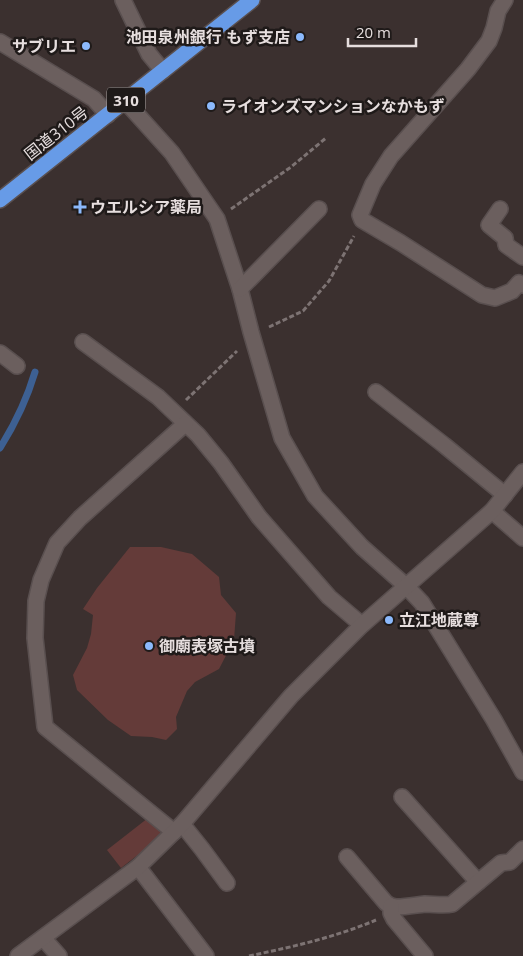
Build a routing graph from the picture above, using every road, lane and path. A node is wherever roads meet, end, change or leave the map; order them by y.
1 (123, 0) edge
2 (252, 0) edge
3 (506, 0) edge
4 (0, 42) edge
5 (163, 71) junction
6 (125, 101) junction
7 (108, 115) junction
8 (326, 138) dead end
9 (0, 200) edge
10 (319, 209) dead end
11 (500, 209) dead end
12 (217, 219) junction
13 (362, 220) junction
14 (523, 257) edge
15 (522, 282) edge
16 (240, 289) junction
17 (265, 328) dead end
18 (252, 336) junction
19 (83, 342) dead end
20 (0, 352) edge
21 (17, 366) dead end
22 (376, 392) dead end
23 (174, 413) junction
24 (186, 424) junction
25 (523, 472) edge
26 (505, 495) junction
27 (492, 511) junction
28 (523, 538) edge
29 (406, 586) junction
30 (362, 625) junction
31 (523, 772) edge
32 (402, 797) dead end
33 (178, 828) junction
34 (523, 849) edge
35 (347, 857) dead end
36 (138, 867) junction
37 (478, 882) junction
38 (226, 883) dead end
39 (391, 909) junction
40 (43, 938) junction
41 (18, 956) edge
42 (59, 956) edge
43 (206, 956) edge
44 (249, 956) edge
45 (425, 956) edge

1 - 5 street
2 - 5 highway, 国道310号 / 310
3 - 13 street
4 - 7 street
5 - 6 highway, 国道310号 / 310
6 - 7 highway, 国道310号 / 310
6 - 12 street
7 - 9 highway, 国道310号 / 310
8 - 12 path
10 - 16 street
11 - 14 street
12 - 16 street
13 - 15 street
13 - 17 path
16 - 18 street
18 - 23 path
18 - 29 street
19 - 23 street
20 - 21 street
22 - 26 street
23 - 24 street
24 - 30 street
24 - 33 street
25 - 26 street
26 - 27 street
27 - 28 street
27 - 29 street
29 - 30 street
29 - 31 street
30 - 33 street
32 - 37 street
33 - 36 street
33 - 38 street
34 - 37 street
35 - 39 street
36 - 40 street
36 - 43 street
37 - 39 street
39 - 44 path
39 - 45 street
40 - 41 street
40 - 42 street

